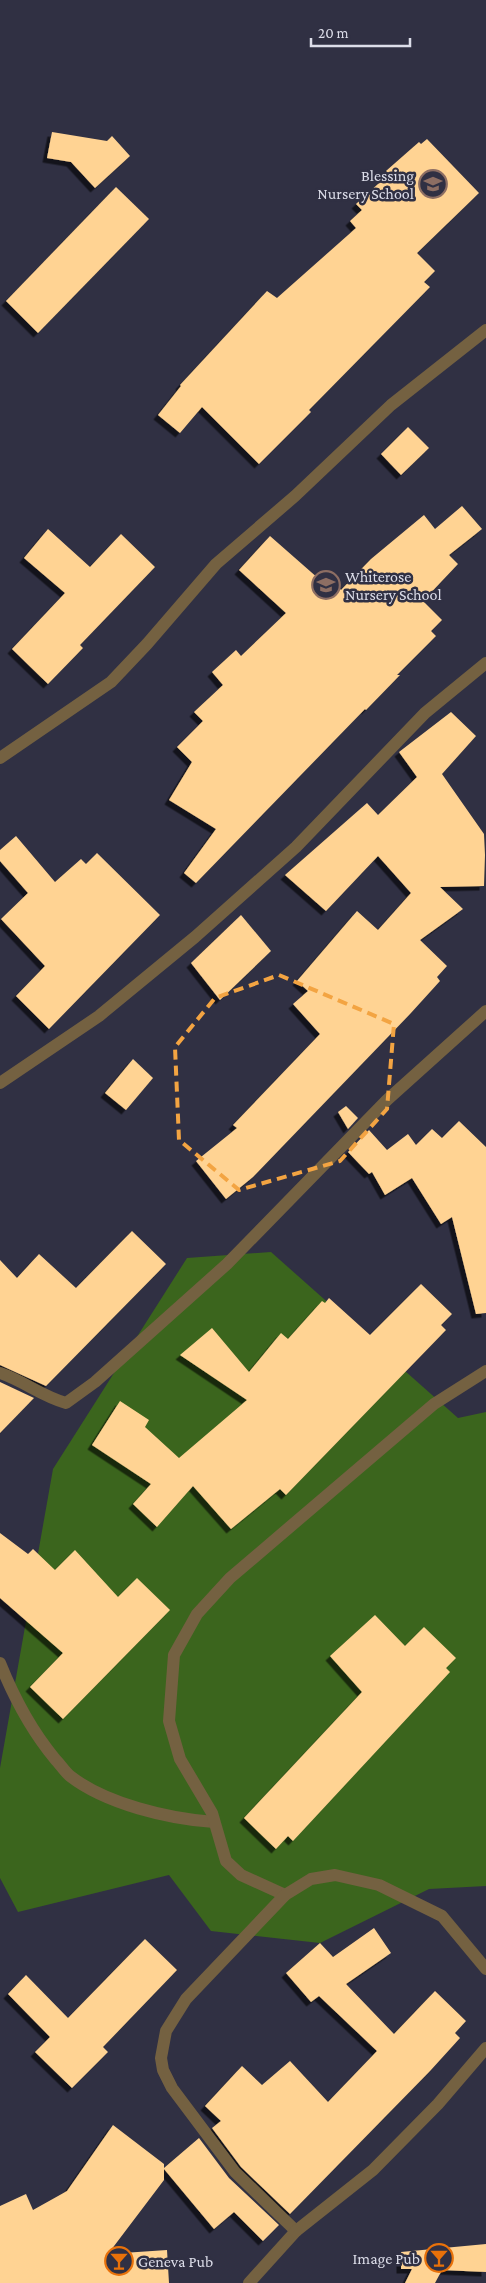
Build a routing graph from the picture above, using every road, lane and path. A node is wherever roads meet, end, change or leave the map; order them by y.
1 (486, 330) edge
2 (486, 663) edge
3 (0, 758) edge
4 (486, 1011) edge
5 (0, 1083) edge
6 (486, 1371) edge
7 (0, 1373) edge
8 (0, 1663) edge
9 (214, 1822) junction
10 (285, 1894) junction
11 (486, 1969) edge
12 (486, 2048) edge
13 (296, 2231) junction
14 (249, 2283) edge

1 - 3 street
2 - 5 street
4 - 7 street
6 - 9 street
8 - 9 street
9 - 10 street
10 - 11 street
10 - 13 street
12 - 13 street
13 - 14 street

